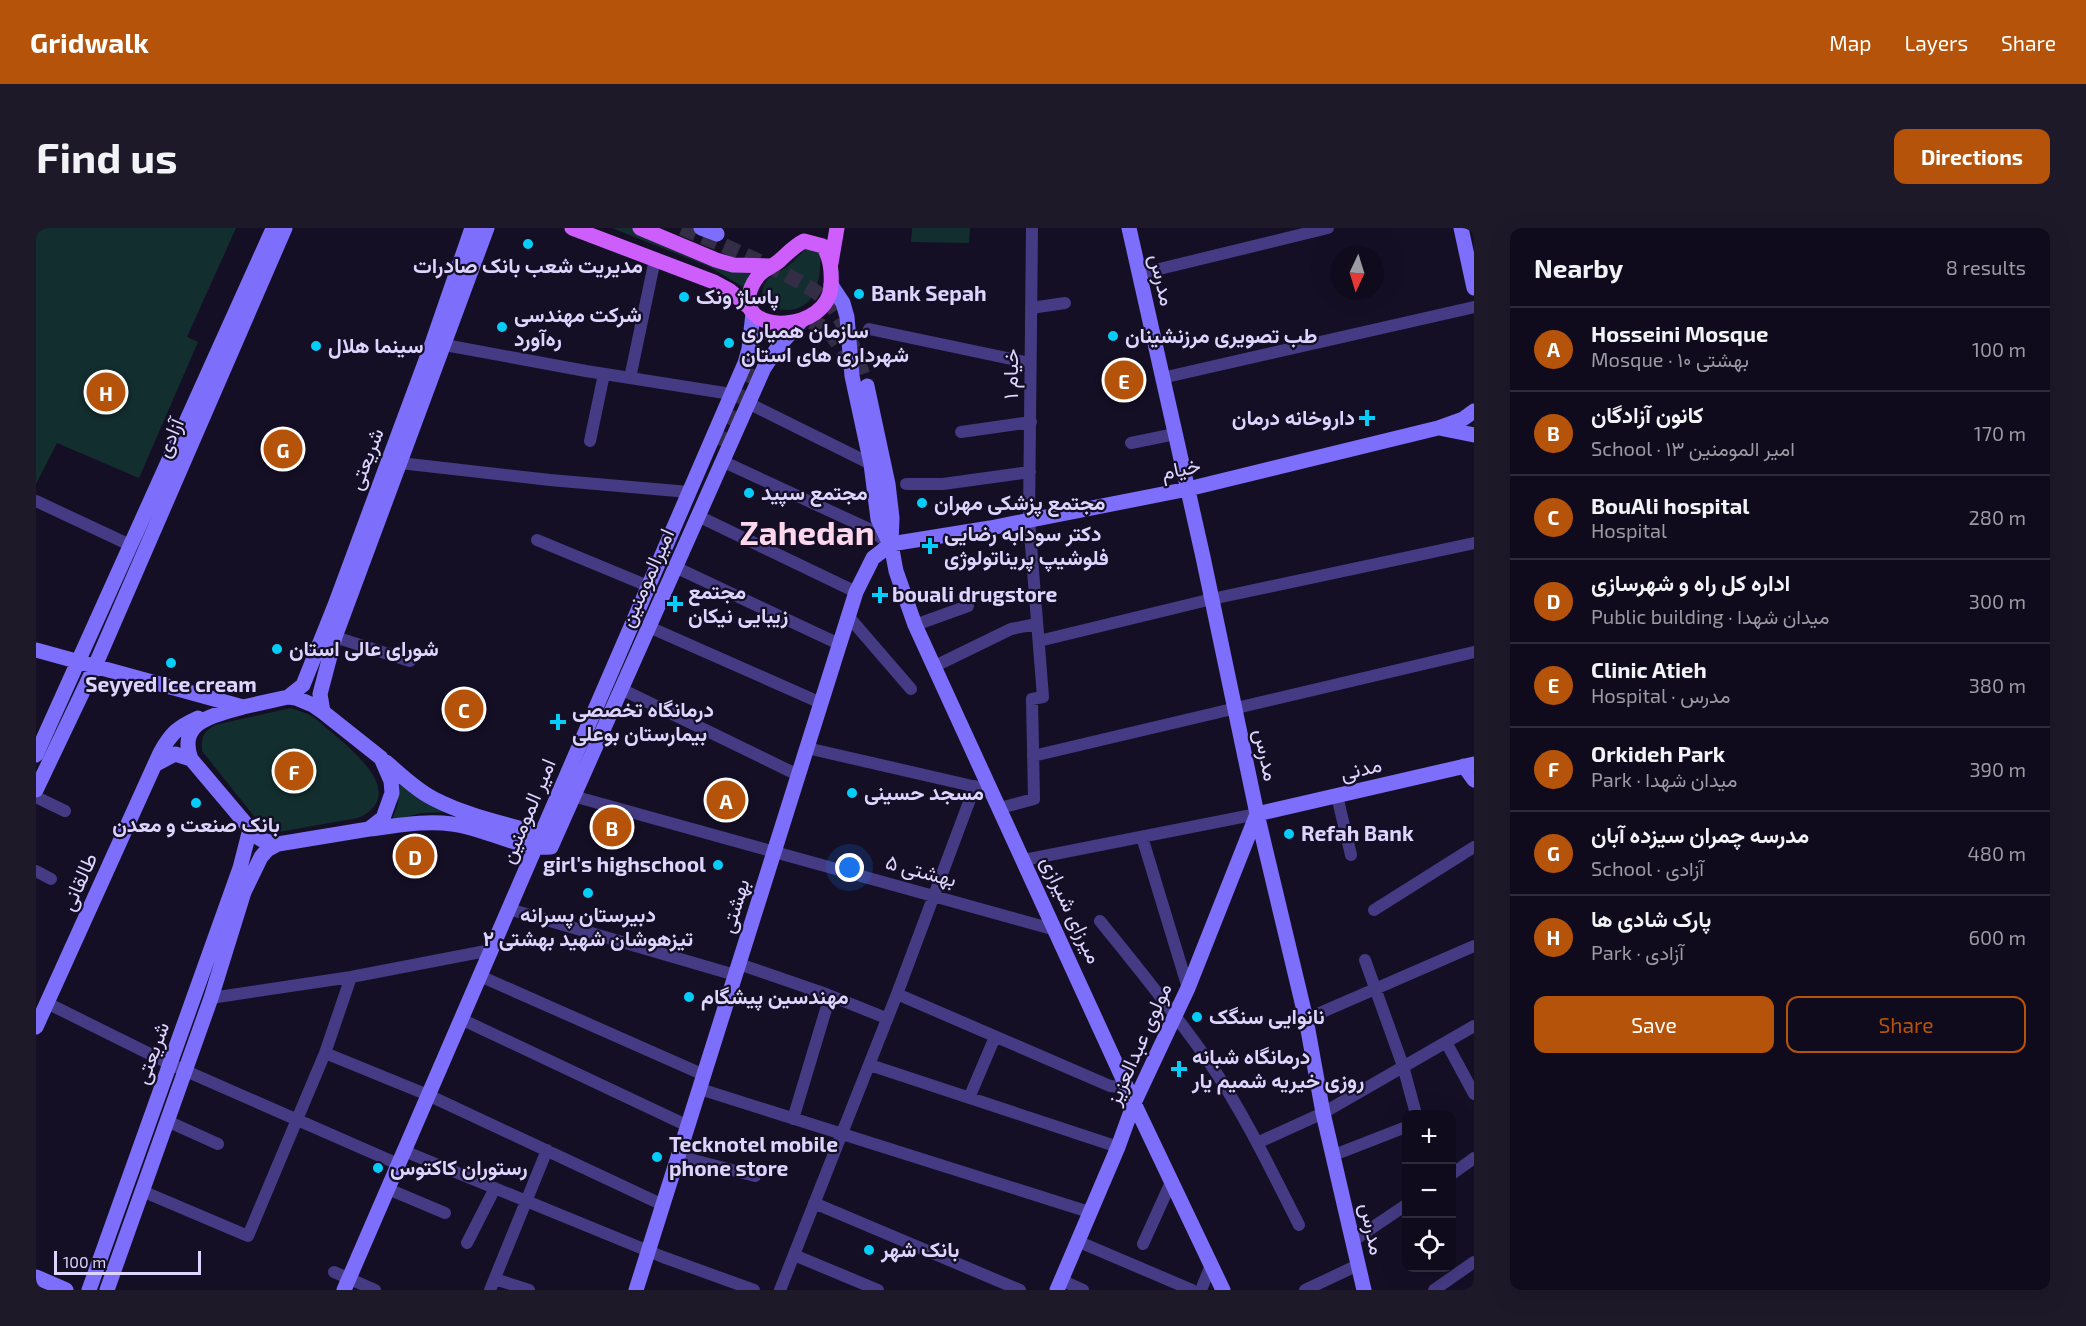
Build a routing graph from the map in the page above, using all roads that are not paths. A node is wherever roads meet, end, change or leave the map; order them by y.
1 (273, 228) edge
2 (285, 228) edge
3 (472, 228) edge
4 (487, 228) edge
5 (572, 228) edge
6 (640, 228) edge
7 (701, 228) edge
8 (806, 228) edge
9 (837, 228) edge
10 (1032, 228) edge
11 (1129, 228) edge
12 (1328, 228) edge
13 (1461, 228) edge
14 (599, 233) edge
15 (717, 235) edge
16 (798, 244) junction
17 (654, 259) junction
18 (771, 266) junction
19 (831, 266) junction
20 (1139, 274) junction
21 (831, 285) junction
22 (1474, 288) edge
23 (1065, 303) dead end
24 (1474, 307) edge
25 (1031, 308) junction
26 (752, 311) junction
27 (802, 320) junction
28 (868, 329) dead end
29 (439, 343) junction
30 (1030, 363) junction
31 (604, 374) junction
32 (630, 378) junction
33 (1162, 378) junction
34 (867, 386) tunnel mouth
35 (731, 394) junction
36 (748, 403) junction
37 (1474, 411) edge
38 (1031, 422) junction
39 (1438, 428) junction
40 (961, 432) dead end
41 (1175, 434) junction
42 (1474, 435) edge
43 (590, 441) dead end
44 (1131, 443) dead end
45 (718, 445) tunnel mouth
46 (722, 461) junction
47 (400, 463) junction
48 (871, 464) junction
49 (1030, 472) junction
50 (906, 484) dead end
51 (1188, 489) junction
52 (689, 492) junction
53 (36, 501) edge
54 (698, 516) junction
55 (1029, 520) junction
56 (537, 540) dead end
57 (1474, 543) edge
58 (891, 544) junction
59 (130, 545) junction
60 (675, 567) junction
61 (651, 580) junction
62 (856, 592) junction
63 (1212, 599) junction
64 (968, 606) dead end
65 (848, 616) junction
66 (1036, 624) junction
67 (915, 625) junction
68 (649, 627) junction
69 (335, 637) junction
70 (1039, 641) junction
71 (839, 644) junction
72 (36, 650) edge
73 (1474, 652) edge
74 (78, 661) junction
75 (410, 661) dead end
76 (95, 666) junction
77 (933, 667) junction
78 (621, 689) junction
79 (911, 689) dead end
80 (288, 697) junction
81 (821, 703) junction
82 (243, 707) junction
83 (1234, 709) junction
84 (323, 712) junction
85 (214, 715) junction
86 (807, 748) junction
87 (36, 754) edge
88 (1033, 756) junction
89 (381, 758) junction
90 (191, 759) junction
91 (156, 764) junction
92 (1469, 765) edge
93 (798, 775) junction
94 (1474, 780) edge
95 (975, 786) junction
96 (36, 790) edge
97 (992, 790) junction
98 (573, 796) junction
99 (1337, 796) junction
100 (36, 797) edge
101 (1000, 808) junction
102 (65, 811) dead end
103 (1257, 814) junction
104 (250, 829) junction
105 (369, 829) junction
106 (1142, 837) junction
107 (538, 841) junction
108 (278, 844) junction
109 (1474, 847) edge
110 (774, 852) junction
111 (1351, 855) dead end
112 (1024, 860) junction
113 (247, 869) junction
114 (36, 871) edge
115 (51, 879) dead end
116 (935, 895) junction
117 (509, 909) junction
118 (1374, 910) dead end
119 (1100, 921) dead end
120 (1056, 930) junction
121 (1474, 946) edge
122 (491, 950) junction
123 (1365, 960) dead end
124 (737, 969) junction
125 (480, 976) junction
126 (351, 977) junction
127 (1188, 988) junction
128 (1374, 990) junction
129 (897, 994) junction
130 (830, 996) junction
131 (211, 998) junction
132 (47, 1003) junction
133 (1175, 1015) junction
134 (886, 1018) junction
135 (461, 1019) junction
136 (1306, 1019) junction
137 (1474, 1026) edge
138 (36, 1027) edge
139 (995, 1036) junction
140 (1446, 1042) junction
141 (325, 1053) junction
142 (170, 1064) junction
143 (870, 1065) junction
144 (1403, 1066) junction
145 (186, 1070) junction
146 (702, 1082) junction
147 (1129, 1088) junction
148 (1474, 1094) edge
149 (428, 1095) junction
150 (969, 1098) junction
151 (1134, 1103) junction
152 (1415, 1110) edge
153 (1323, 1113) junction
154 (297, 1119) junction
155 (793, 1119) junction
156 (168, 1121) junction
157 (688, 1126) junction
158 (1402, 1129) edge
159 (841, 1134) junction
160 (218, 1143) dead end
161 (1257, 1143) junction
162 (1118, 1147) junction
163 (547, 1150) junction
164 (1334, 1155) junction
165 (678, 1156) junction
166 (401, 1157) junction
167 (1474, 1158) edge
168 (1456, 1171) edge
169 (755, 1176) dead end
170 (1172, 1180) junction
171 (495, 1188) junction
172 (387, 1189) junction
173 (142, 1191) junction
174 (526, 1201) junction
175 (814, 1203) junction
176 (663, 1205) junction
177 (1402, 1208) edge
178 (1089, 1212) junction
179 (445, 1213) dead end
180 (1299, 1225) dead end
181 (1077, 1240) junction
182 (1354, 1240) junction
183 (467, 1243) dead end
184 (1143, 1244) dead end
185 (649, 1251) junction
186 (794, 1255) junction
187 (1474, 1262) edge
188 (1211, 1265) junction
189 (1358, 1265) junction
190 (334, 1272) dead end
191 (36, 1277) edge
192 (346, 1284) edge
193 (493, 1284) edge
194 (1059, 1285) edge
195 (66, 1290) edge
196 (89, 1290) edge
197 (107, 1290) edge
198 (375, 1290) edge
199 (529, 1290) edge
200 (636, 1290) edge
201 (754, 1290) edge
202 (780, 1290) edge
203 (878, 1290) edge
204 (1020, 1290) edge
205 (1083, 1290) edge
206 (1192, 1290) edge
207 (1201, 1290) edge
208 (1223, 1290) edge
209 (1305, 1290) edge
210 (1364, 1290) edge
211 (1434, 1290) edge

1 - 59 main road, آزادی
2 - 76 main road, آزادی
3 - 29 main road, شریعتی
4 - 29 main road
5 - 14 main road
6 - 18 main road
7 - 15 main road
8 - 16 main road
9 - 19 main road
10 - 25 street, خیام ۱
11 - 20 main road, مدرس
12 - 20 street
13 - 22 main road
14 - 17 main road
16 - 18 main road
16 - 19 main road
17 - 26 main road
17 - 32 street
18 - 26 main road
19 - 21 main road
20 - 33 main road, مدرس
21 - 27 main road
21 - 48 main road
23 - 25 street
24 - 33 street
25 - 30 street, خیام ۱
26 - 27 main road
26 - 35 main road, امیر المومنین
27 - 36 main road, امیرالمومنین
28 - 30 street
29 - 31 street
29 - 47 main road
29 - 80 main road, شریعتی
30 - 38 street, خیام ۱
31 - 32 street
31 - 43 street
32 - 35 street
33 - 41 main road, مدرس
34 - 58 main road
35 - 52 main road, امیر المومنین
36 - 46 main road, امیرالمومنین
36 - 48 street
37 - 39 main road, خیام
38 - 40 street
38 - 49 street, خیام ۱
39 - 42 main road
39 - 51 main road, خیام
41 - 44 street
41 - 51 main road, مدرس
45 - 61 main road
46 - 54 main road, امیرالمومنین
46 - 58 street
47 - 52 street
47 - 69 main road
48 - 58 main road
49 - 50 street
49 - 55 street, خیام ۱
51 - 55 main road, خیام
51 - 63 main road, مدرس
52 - 61 main road, امیر المومنین
53 - 59 street
54 - 60 main road, امیرالمومنین
54 - 62 street
55 - 58 main road, خیام
55 - 66 street, خیام ۱
56 - 61 street
57 - 63 street
58 - 62 main road, بهشتی
58 - 67 main road, میرزای شیرازی
59 - 74 main road, آزادی
60 - 68 main road, امیرالمومنین
60 - 71 street
61 - 107 main road, امیر المومنین
62 - 65 main road, بهشتی
63 - 70 street
63 - 83 main road, مدرس
64 - 67 street
65 - 71 main road, بهشتی
65 - 79 street
66 - 70 street, خیام ۱
66 - 77 street
67 - 77 main road, میرزای شیرازی
68 - 78 main road, امیرالمومنین
68 - 81 street
69 - 75 street
69 - 84 main road
70 - 88 street, خیام ۱
71 - 81 main road, بهشتی
72 - 74 main road
73 - 83 street
74 - 76 main road
74 - 87 main road, آزادی
76 - 82 main road
76 - 96 main road, آزادی
77 - 97 main road, میرزای شیرازی
78 - 93 street
78 - 98 main road, امیرالمومنین
80 - 82 main road
80 - 84 main road
81 - 86 main road, بهشتی
82 - 85 main road
83 - 88 street
83 - 103 main road, مدرس
84 - 89 main road
85 - 90 main road
85 - 91 main road, طالقانی
86 - 93 main road, بهشتی
86 - 95 street
88 - 101 street
89 - 105 main road
89 - 107 main road
90 - 91 main road
90 - 104 main road
91 - 132 main road, طالقانی
92 - 94 main road
92 - 99 main road, مدنی
93 - 110 main road, بهشتی
95 - 97 street
95 - 116 street
97 - 101 main road, میرزای شیرازی
98 - 107 main road, امیرالمومنین
98 - 110 street, بهشتی ۵
99 - 103 main road, مدنی
99 - 111 street
100 - 102 street
101 - 112 main road, میرزای شیرازی
103 - 106 street
103 - 127 main road, مولوی عبدالعزیز
103 - 136 main road, مدرس
104 - 108 main road
104 - 113 main road, شریعتی
105 - 107 main road
105 - 108 main road
106 - 112 street
106 - 127 street
107 - 117 main road, امیر المومنین
108 - 113 main road, شریعتی
109 - 118 street
110 - 116 street, بهشتی ۵
110 - 124 main road, بهشتی
112 - 120 main road, میرزای شیرازی
113 - 131 main road, شریعتی
113 - 142 main road, شریعتی
114 - 115 street
116 - 120 street, بهشتی ۵
116 - 129 street
117 - 122 main road, امیر المومنین
117 - 124 street
119 - 133 street
120 - 147 main road, میرزای شیرازی
121 - 128 street
122 - 125 main road, امیر المومنین
122 - 126 street
123 - 128 street
124 - 130 street
124 - 146 main road, بهشتی
125 - 135 main road, امیر المومنین
125 - 146 street
126 - 131 street
126 - 141 street
127 - 133 main road, مولوی عبدالعزیز
128 - 136 street
128 - 144 street
129 - 134 street
129 - 139 street
130 - 134 street
130 - 155 street
131 - 145 main road, شریعتی
132 - 138 main road, طالقانی
132 - 142 street
133 - 151 main road, مولوی عبدالعزیز
133 - 161 street
134 - 143 street
135 - 149 main road, امیر المومنین
135 - 157 street
136 - 153 main road, مدرس
137 - 140 street
139 - 147 street
139 - 150 street
140 - 144 street
140 - 148 street
141 - 149 street
141 - 154 street
142 - 145 street
142 - 196 main road, شریعتی
143 - 150 street
143 - 159 street
144 - 152 street
144 - 153 street
145 - 154 street
145 - 156 main road, شریعتی
146 - 155 street
146 - 157 main road, بهشتی
147 - 151 main road, میرزای شیرازی
149 - 163 street
149 - 166 main road, امیر المومنین
150 - 162 street
151 - 162 main road, مولوی عبدالعزیز
151 - 170 main road, میرزای شیرازی
153 - 161 street
153 - 164 main road, مدرس
154 - 166 street
154 - 173 street
155 - 159 street
156 - 160 street
156 - 173 main road, شریعتی
157 - 165 main road, بهشتی
158 - 164 street
159 - 175 street
159 - 178 street
161 - 180 street
162 - 178 main road, مولوی عبدالعزیز
163 - 174 street
163 - 176 street
164 - 182 main road, مدرس
165 - 169 street
165 - 176 main road, بهشتی
166 - 171 street
166 - 172 main road, امیر المومنین
167 - 168 street
170 - 184 street
170 - 188 main road, میرزای شیرازی
171 - 174 street
171 - 183 street
172 - 179 street
172 - 192 main road, امیر المومنین
173 - 197 main road, شریعتی
174 - 185 street
174 - 193 street
175 - 186 street
175 - 204 street
176 - 185 main road, بهشتی
177 - 182 street
178 - 181 main road, مولوی عبدالعزیز
181 - 194 main road, مولوی عبدالعزیز
181 - 206 street
182 - 189 main road, مدرس
185 - 200 main road, بهشتی
185 - 201 street
186 - 202 street
186 - 203 street
187 - 211 street
188 - 207 street
188 - 208 main road, میرزای شیرازی
189 - 209 street
189 - 210 main road, مدرس
190 - 192 street
191 - 195 main road
192 - 198 street
193 - 199 street
194 - 205 street

